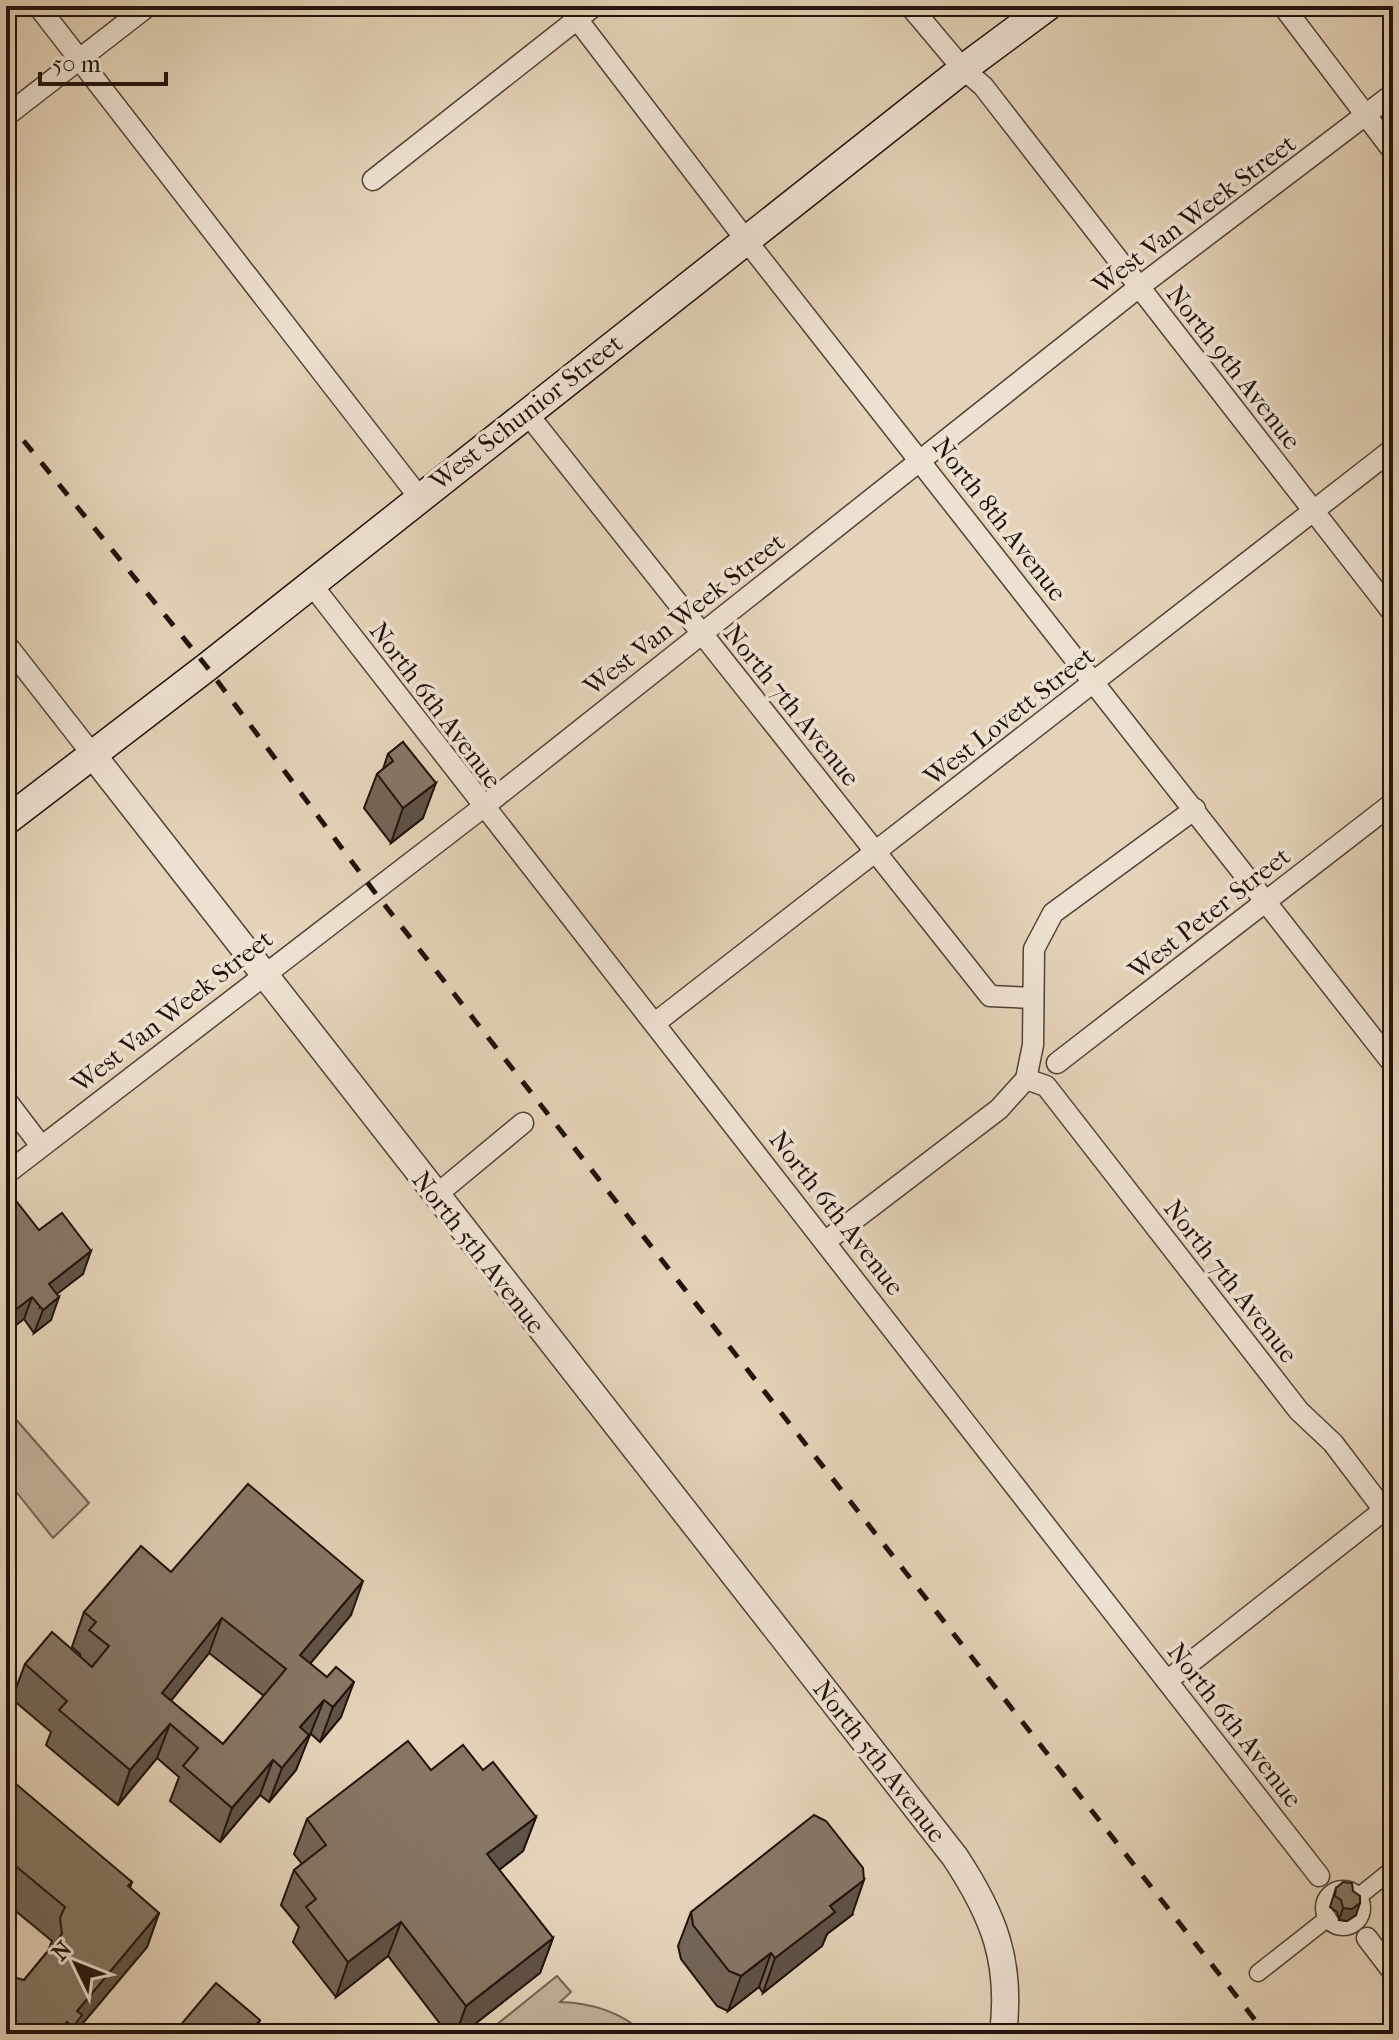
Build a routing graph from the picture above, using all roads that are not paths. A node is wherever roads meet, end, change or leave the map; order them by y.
1 (38, 6) edge
2 (148, 6) edge
3 (594, 6) edge
4 (910, 6) edge
5 (1048, 6) edge
6 (1283, 6) edge
7 (572, 12) edge
8 (78, 61) junction
9 (963, 69) junction
10 (1393, 94) edge
11 (1365, 115) junction
12 (6, 116) edge
13 (1393, 151) edge
14 (373, 180) dead end
15 (746, 240) junction
16 (1139, 287) junction
17 (526, 412) junction
18 (1393, 449) edge
19 (921, 460) junction
20 (419, 497) junction
21 (1313, 511) junction
22 (312, 585) junction
23 (1393, 613) edge
24 (700, 633) junction
25 (6, 644) edge
26 (1096, 682) junction
27 (92, 754) junction
28 (1393, 803) edge
29 (482, 808) junction
30 (1195, 809) junction
31 (6, 821) edge
32 (877, 852) junction
33 (1268, 902) junction
34 (263, 973) junction
35 (1033, 998) junction
36 (655, 1023) junction
37 (1057, 1063) dead end
38 (1393, 1064) edge
39 (1026, 1079) junction
40 (6, 1100) edge
41 (523, 1123) dead end
42 (41, 1146) junction
43 (6, 1174) edge
44 (435, 1196) junction
45 (826, 1241) junction
46 (1390, 1512) edge
47 (1167, 1681) junction
48 (1393, 1869) edge
49 (1325, 1885) junction
50 (1358, 1897) junction
51 (1328, 1918) junction
52 (1360, 1930) junction
53 (1393, 1972) edge
54 (1258, 1973) dead end
55 (1003, 2034) edge

1 - 8 street
2 - 8 street
3 - 7 street
4 - 9 street, North 9th Avenue
5 - 9 main road, West Schunior Street
6 - 11 street
7 - 14 street
7 - 15 street, North 8th Avenue
8 - 12 street
8 - 20 street
9 - 15 main road, West Schunior Street
9 - 16 street, North 9th Avenue
10 - 11 street, West Van Week Street
11 - 13 street
11 - 16 street, West Van Week Street
15 - 17 main road, West Schunior Street
15 - 19 street, North 8th Avenue
16 - 19 street, West Van Week Street
16 - 21 street, North 9th Avenue
17 - 20 main road, West Schunior Street
17 - 24 street, North 7th Avenue
18 - 21 street, West Lovett Street
19 - 24 street, West Van Week Street
19 - 26 street, North 8th Avenue
20 - 22 main road, West Schunior Street
21 - 23 street, North 9th Avenue
21 - 26 street, West Lovett Street
22 - 27 main road, West Schunior Street
22 - 29 street, North 6th Avenue
24 - 29 street, West Van Week Street
24 - 32 street, North 7th Avenue
25 - 27 street, North 5th Avenue
26 - 30 street, North 8th Avenue
26 - 32 street, West Lovett Street
27 - 31 main road, West Schunior Street
27 - 34 street, North 5th Avenue
28 - 33 street, West Peter Street
29 - 34 street, West Van Week Street
29 - 36 street, North 6th Avenue
30 - 33 street, North 8th Avenue
30 - 35 street
32 - 35 street, North 7th Avenue
32 - 36 street, West Lovett Street
33 - 37 street, West Peter Street
33 - 38 street, North 8th Avenue
34 - 42 street, West Van Week Street
34 - 44 street, North 5th Avenue
35 - 39 street
36 - 45 street, North 6th Avenue
39 - 45 street
39 - 46 street, North 7th Avenue
40 - 42 street
41 - 44 street
42 - 43 street, West Van Week Street
44 - 55 street, North 5th Avenue
45 - 47 street, North 6th Avenue
46 - 47 street
47 - 49 street, North 6th Avenue
48 - 50 street
49 - 50 street
49 - 51 street
50 - 52 street
51 - 52 street
51 - 54 street
52 - 53 street

